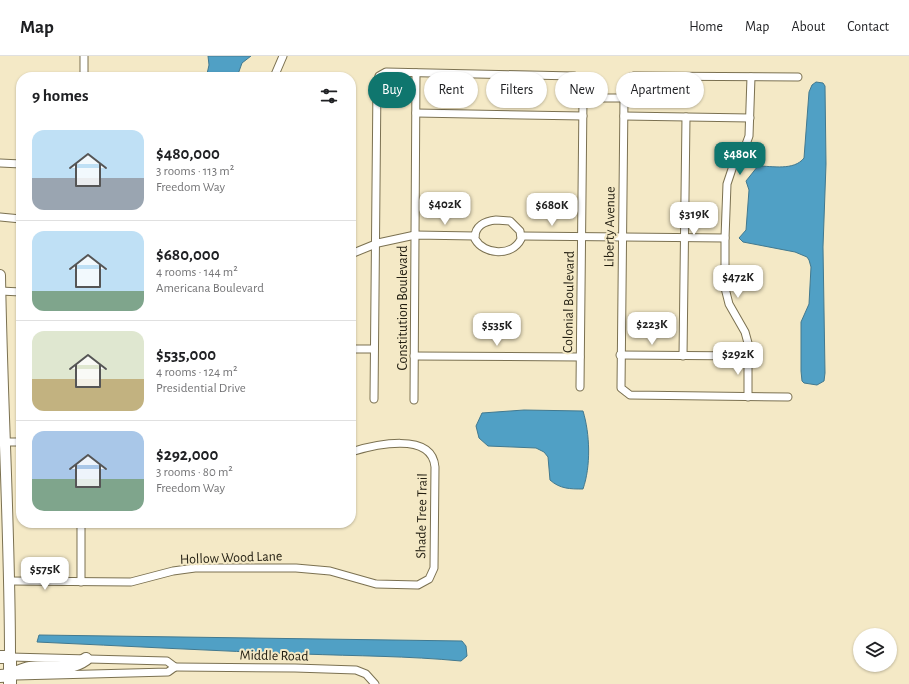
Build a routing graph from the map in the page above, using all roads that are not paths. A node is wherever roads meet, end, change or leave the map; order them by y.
1 (84, 56) edge
2 (283, 56) edge
3 (84, 72) edge
4 (276, 72) edge
5 (416, 73) edge
6 (555, 76) edge
7 (704, 77) edge
8 (751, 77) junction
9 (798, 77) dead end
10 (377, 108) edge
11 (416, 108) edge
12 (583, 108) edge
13 (624, 108) edge
14 (416, 113) junction
15 (583, 116) junction
16 (624, 116) junction
17 (686, 117) junction
18 (750, 118) junction
19 (0, 163) edge
20 (16, 164) edge
21 (0, 217) edge
22 (16, 219) edge
23 (415, 235) junction
24 (475, 236) junction
25 (522, 236) junction
26 (582, 237) junction
27 (622, 237) junction
28 (685, 237) junction
29 (725, 238) junction
30 (375, 244) junction
31 (356, 252) edge
32 (0, 275) edge
33 (0, 291) edge
34 (16, 292) edge
35 (356, 349) edge
36 (374, 349) junction
37 (414, 356) junction
38 (620, 356) junction
39 (683, 356) junction
40 (748, 356) junction
41 (580, 357) junction
42 (580, 387) dead end
43 (748, 397) junction
44 (788, 397) dead end
45 (374, 399) dead end
46 (414, 400) dead end
47 (4, 442) junction
48 (16, 442) edge
49 (356, 451) edge
50 (4, 516) edge
51 (81, 528) edge
52 (428, 580) joint
53 (10, 581) junction
54 (80, 582) junction
55 (5, 657) edge
56 (86, 659) junction
57 (175, 667) junction
58 (7, 679) edge
59 (375, 684) edge

1 - 3 street
2 - 4 street
5 - 6 street, Colonial Boulevard
7 - 8 street, Liberty Avenue
8 - 9 street
8 - 18 street
10 - 30 street
11 - 14 street, Constitution Boulevard
12 - 15 street, Colonial Boulevard
13 - 16 street, Liberty Avenue
14 - 15 street
14 - 23 street, Constitution Boulevard
15 - 26 street, Colonial Boulevard
16 - 17 street
16 - 27 street, Liberty Avenue
17 - 18 street
17 - 28 street
18 - 29 street
19 - 20 street
21 - 22 street
23 - 24 street
23 - 30 street
23 - 37 street, Constitution Boulevard
24 - 25 street
24 - 25 street
25 - 26 street
26 - 27 street
26 - 41 street, Colonial Boulevard
27 - 28 street
27 - 38 street, Liberty Avenue
28 - 29 street
28 - 39 street
29 - 40 street
30 - 31 street
30 - 36 street
32 - 33 street
33 - 34 street
33 - 47 street
35 - 36 street
36 - 45 street
37 - 41 street
37 - 46 street, Constitution Boulevard
38 - 39 street
38 - 43 street, Liberty Avenue
39 - 40 street
40 - 43 street
41 - 42 street, Colonial Boulevard
43 - 44 street, Liberty Avenue
47 - 48 street
47 - 50 street
49 - 52 street, Shade Tree Trail
50 - 53 street
51 - 54 street
52 - 54 street, Hollow Wood Lane
53 - 54 street, Hollow Wood Lane
53 - 55 street
55 - 56 street, Middle Road
55 - 58 main road
56 - 57 street, Middle Road
56 - 58 main road
57 - 58 street, Middle Road
57 - 59 street, Middle Road

